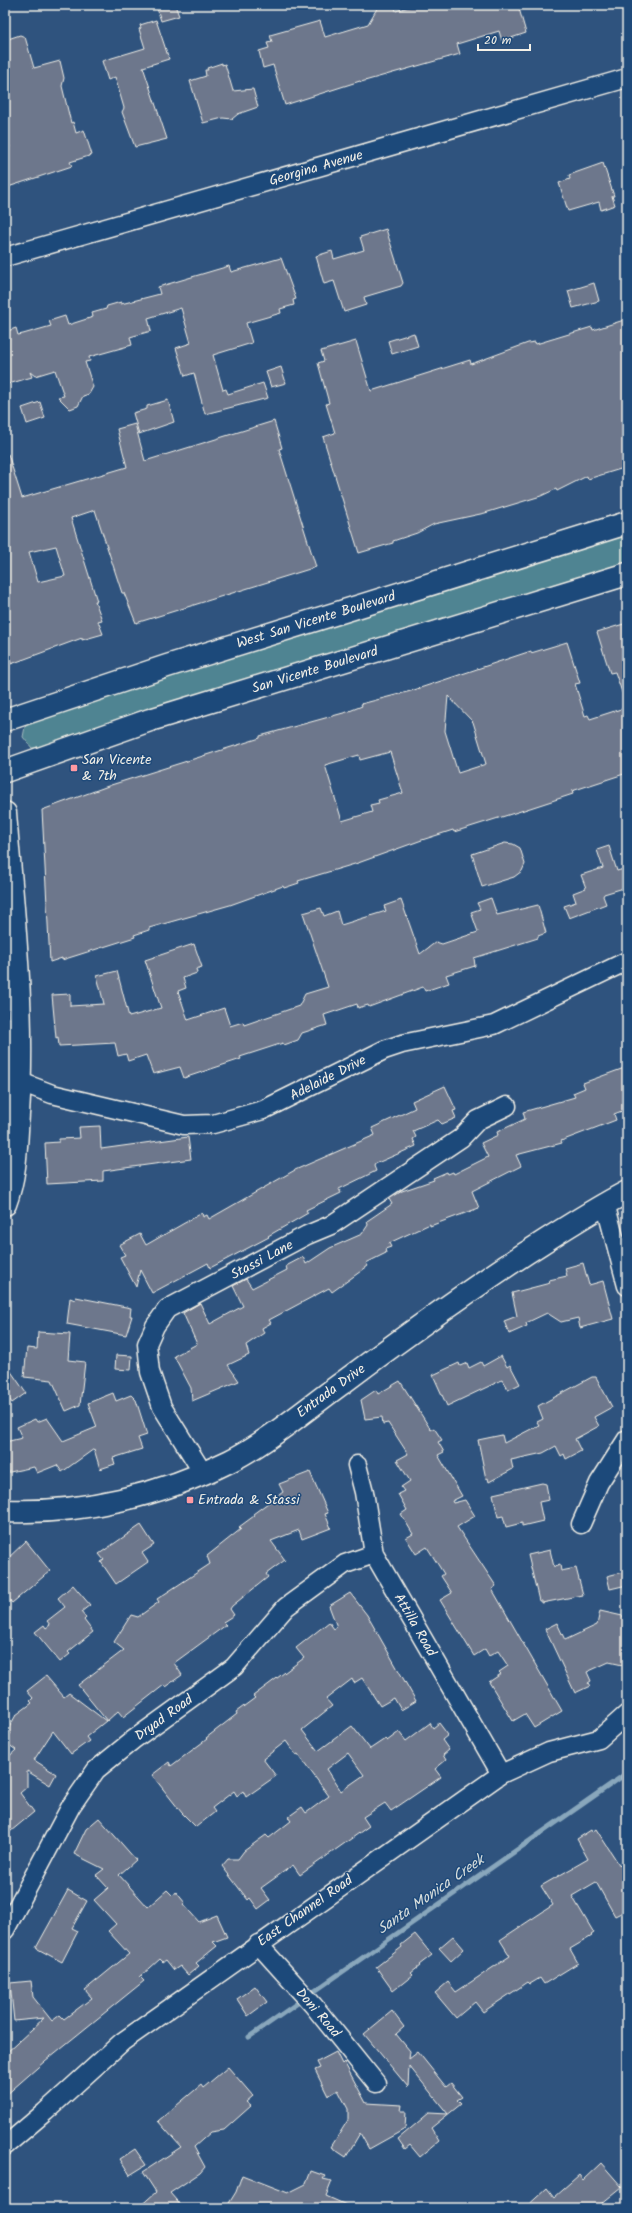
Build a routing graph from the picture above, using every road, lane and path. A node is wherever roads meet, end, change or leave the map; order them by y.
1 (627, 78) edge
2 (5, 257) edge
3 (627, 522) edge
4 (627, 574) edge
5 (5, 720) edge
6 (5, 772) edge
7 (5, 813) edge
8 (627, 961) edge
9 (13, 1079) edge
10 (507, 1106) dead end
11 (627, 1192) edge
12 (605, 1203) junction
13 (5, 1204) edge
14 (627, 1286) edge
15 (627, 1439) edge
16 (357, 1465) dead end
17 (203, 1473) junction
18 (5, 1511) edge
19 (581, 1524) dead end
20 (374, 1554) junction
21 (627, 1714) edge
22 (501, 1774) junction
23 (5, 1930) edge
24 (258, 1944) junction
25 (376, 2083) dead end
26 (5, 2146) edge

1 - 2 street, Georgina Avenue
3 - 5 main road, West San Vicente Boulevard
4 - 6 main road, San Vicente Boulevard
7 - 9 main road
8 - 9 street, Adelaide Drive
9 - 13 main road
10 - 17 street, Stassi Lane
11 - 12 main road, Entrada Drive
12 - 14 street
12 - 17 main road, Entrada Drive
15 - 19 street
16 - 20 street, Attilla Road
17 - 18 main road, Entrada Drive
20 - 22 street, Attilla Road
20 - 23 street, Dryad Road
21 - 22 street, East Channel Road
22 - 24 street, East Channel Road
24 - 25 street, Doni Road
24 - 26 street, East Channel Road

